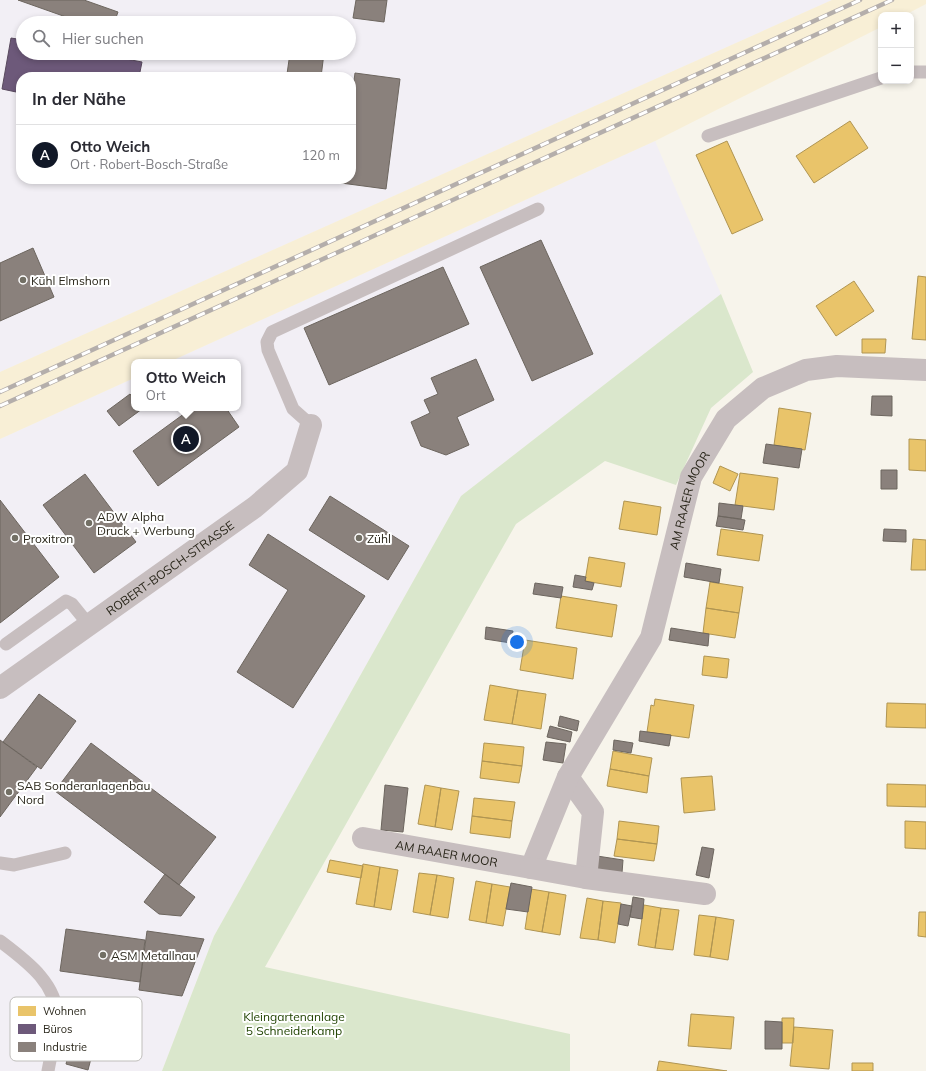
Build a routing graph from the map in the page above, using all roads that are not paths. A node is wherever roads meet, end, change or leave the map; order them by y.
1 (914, 72) edge
2 (926, 72) edge
3 (878, 79) edge
4 (708, 136) dead end
5 (538, 209) dead end
6 (926, 370) edge
7 (311, 425) joint
8 (89, 625) junction
9 (6, 644) dead end
10 (0, 688) edge
11 (568, 777) junction
12 (363, 838) dead end
13 (65, 853) dead end
14 (0, 863) edge
15 (531, 868) junction
16 (586, 878) junction
17 (705, 894) dead end
18 (0, 941) edge
19 (53, 997) edge
20 (50, 1061) edge
21 (48, 1071) edge

1 - 2 lane
3 - 4 lane
5 - 7 lane
6 - 11 street, AM RAAER MOOR
7 - 8 street, ROBERT-BOSCH-STRASSE
8 - 9 lane
8 - 10 street, ROBERT-BOSCH-STRASSE
11 - 15 street, AM RAAER MOOR
11 - 16 street
12 - 15 street, AM RAAER MOOR
13 - 14 lane
15 - 16 street, AM RAAER MOOR
16 - 17 street, AM RAAER MOOR
18 - 19 lane
20 - 21 lane

